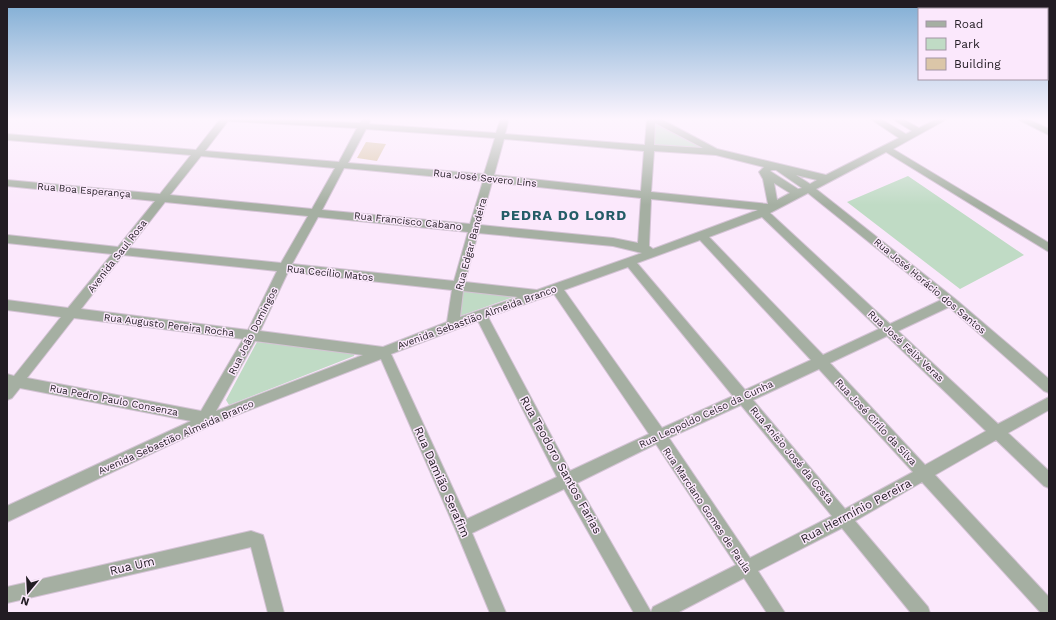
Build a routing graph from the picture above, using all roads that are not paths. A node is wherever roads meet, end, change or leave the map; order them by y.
1 (133, 147) edge
2 (202, 147) edge
3 (353, 147) edge
4 (498, 147) edge
5 (635, 147) edge
6 (706, 147) edge
7 (648, 148) junction
8 (885, 148) joint
9 (198, 152) junction
10 (716, 152) junction
11 (749, 160) junction
12 (343, 165) junction
13 (777, 166) junction
14 (767, 174) junction
15 (488, 178) junction
16 (827, 179) junction
17 (7, 183) edge
18 (809, 188) junction
19 (645, 194) junction
20 (797, 194) junction
21 (161, 198) junction
22 (769, 209) junction
23 (317, 212) junction
24 (474, 228) junction
25 (702, 236) junction
26 (7, 239) edge
27 (1049, 248) edge
28 (121, 251) junction
29 (647, 251) junction
30 (630, 262) junction
31 (284, 269) junction
32 (458, 286) junction
33 (556, 288) junction
34 (538, 294) junction
35 (950, 301) junction
36 (7, 305) edge
37 (72, 313) junction
38 (481, 316) junction
39 (453, 325) junction
40 (888, 329) junction
41 (252, 335) junction
42 (384, 352) junction
43 (821, 362) junction
44 (12, 381) edge
45 (1049, 387) edge
46 (7, 394) edge
47 (743, 397) junction
48 (1049, 403) edge
49 (208, 418) junction
50 (998, 432) junction
51 (659, 436) junction
52 (925, 474) junction
53 (567, 480) junction
54 (1049, 481) edge
55 (7, 514) edge
56 (845, 518) junction
57 (463, 529) junction
58 (747, 569) junction
59 (7, 595) edge
60 (1049, 608) edge
61 (276, 613) edge
62 (498, 613) edge
63 (643, 613) edge
64 (659, 613) edge
65 (777, 613) edge
66 (922, 613) edge

1 - 9 street, Rua José Severo Lins
2 - 9 street, Avenida Saul Rosa
3 - 12 street, Rua João Domingos
4 - 15 street, Rua Edgar Bandeira
5 - 7 street
6 - 10 street
7 - 10 street
7 - 19 street
8 - 16 street, Avenida Sebastião Almeida Branco
8 - 27 street
9 - 12 street, Rua José Severo Lins
9 - 21 street, Avenida Saul Rosa
10 - 11 street
11 - 13 street
11 - 14 street
12 - 15 street, Rua José Severo Lins
12 - 23 street, Rua João Domingos
13 - 14 street
13 - 16 street
13 - 18 street, Rua José Horácio dos Santos
14 - 20 street
14 - 22 street
15 - 19 street, Rua José Severo Lins
15 - 24 street, Rua Edgar Bandeira
16 - 18 street, Avenida Sebastião Almeida Branco
17 - 21 street, Rua Boa Esperança
18 - 20 street, Avenida Sebastião Almeida Branco
18 - 35 street, Rua José Horácio dos Santos
19 - 22 street, Rua José Severo Lins
19 - 29 street
20 - 22 street, Avenida Sebastião Almeida Branco
21 - 23 street, Rua Francisco Cabano
21 - 28 street, Avenida Saul Rosa
22 - 25 street, Avenida Sebastião Almeida Branco
22 - 40 street, Rua José Felix Veras
23 - 24 street, Rua Francisco Cabano
23 - 31 street, Rua João Domingos
24 - 29 street, Rua Francisco Cabano
24 - 32 street, Rua Edgar Bandeira
25 - 29 street, Avenida Sebastião Almeida Branco
25 - 43 street, Rua José Cirilo da Silva
26 - 28 street, Rua Cecílio Matos
28 - 31 street, Rua Cecílio Matos
28 - 37 street, Avenida Saul Rosa
29 - 30 street, Avenida Sebastião Almeida Branco
30 - 33 street, Avenida Sebastião Almeida Branco
30 - 47 street, Rua Anísio José da Costa
31 - 32 street, Rua Cecílio Matos
31 - 41 street, Rua João Domingos
32 - 34 street, Rua Cecílio Matos
32 - 39 street, Rua Edgar Bandeira
33 - 34 street, Avenida Sebastião Almeida Branco
33 - 51 street, Rua Marciano Gomes de Paula
34 - 38 street, Avenida Sebastião Almeida Branco
35 - 40 street, Rua Leopoldo Celso da Cunha
35 - 45 street, Rua José Horácio dos Santos
36 - 37 street, Rua Augusto Pereira Rocha
37 - 41 street, Rua Augusto Pereira Rocha
37 - 44 street, Avenida Saul Rosa
38 - 39 street, Avenida Sebastião Almeida Branco
38 - 53 street, Rua Teodoro Santos Farias
39 - 42 street, Avenida Sebastião Almeida Branco
40 - 43 street, Rua Leopoldo Celso da Cunha
40 - 50 street, Rua José Felix Veras
41 - 42 street, Rua Augusto Pereira Rocha
41 - 49 street, Rua João Domingos
42 - 49 street, Avenida Sebastião Almeida Branco
42 - 57 street, Rua Damião Serafim
43 - 47 street, Rua Leopoldo Celso da Cunha
43 - 52 street, Rua José Cirilo da Silva
44 - 46 street, Avenida Saul Rosa
44 - 49 street, Rua Pedro Paulo Consenza
47 - 51 street, Rua Leopoldo Celso da Cunha
47 - 56 street, Rua Anísio José da Costa
48 - 50 street, Rua Hermínio Pereira
49 - 55 street, Avenida Sebastião Almeida Branco
50 - 52 street, Rua Hermínio Pereira
50 - 54 street, Rua José Felix Veras
51 - 53 street, Rua Leopoldo Celso da Cunha
51 - 58 street, Rua Marciano Gomes de Paula
52 - 56 street, Rua Hermínio Pereira
52 - 60 street, Rua José Cirilo da Silva
53 - 57 street, Rua Leopoldo Celso da Cunha
53 - 63 street, Rua Teodoro Santos Farias
56 - 58 street, Rua Hermínio Pereira
56 - 66 street, Rua Anísio José da Costa
57 - 62 street, Rua Damião Serafim
58 - 64 street, Rua Hermínio Pereira
58 - 65 street, Rua Marciano Gomes de Paula
59 - 61 street, Rua Um

